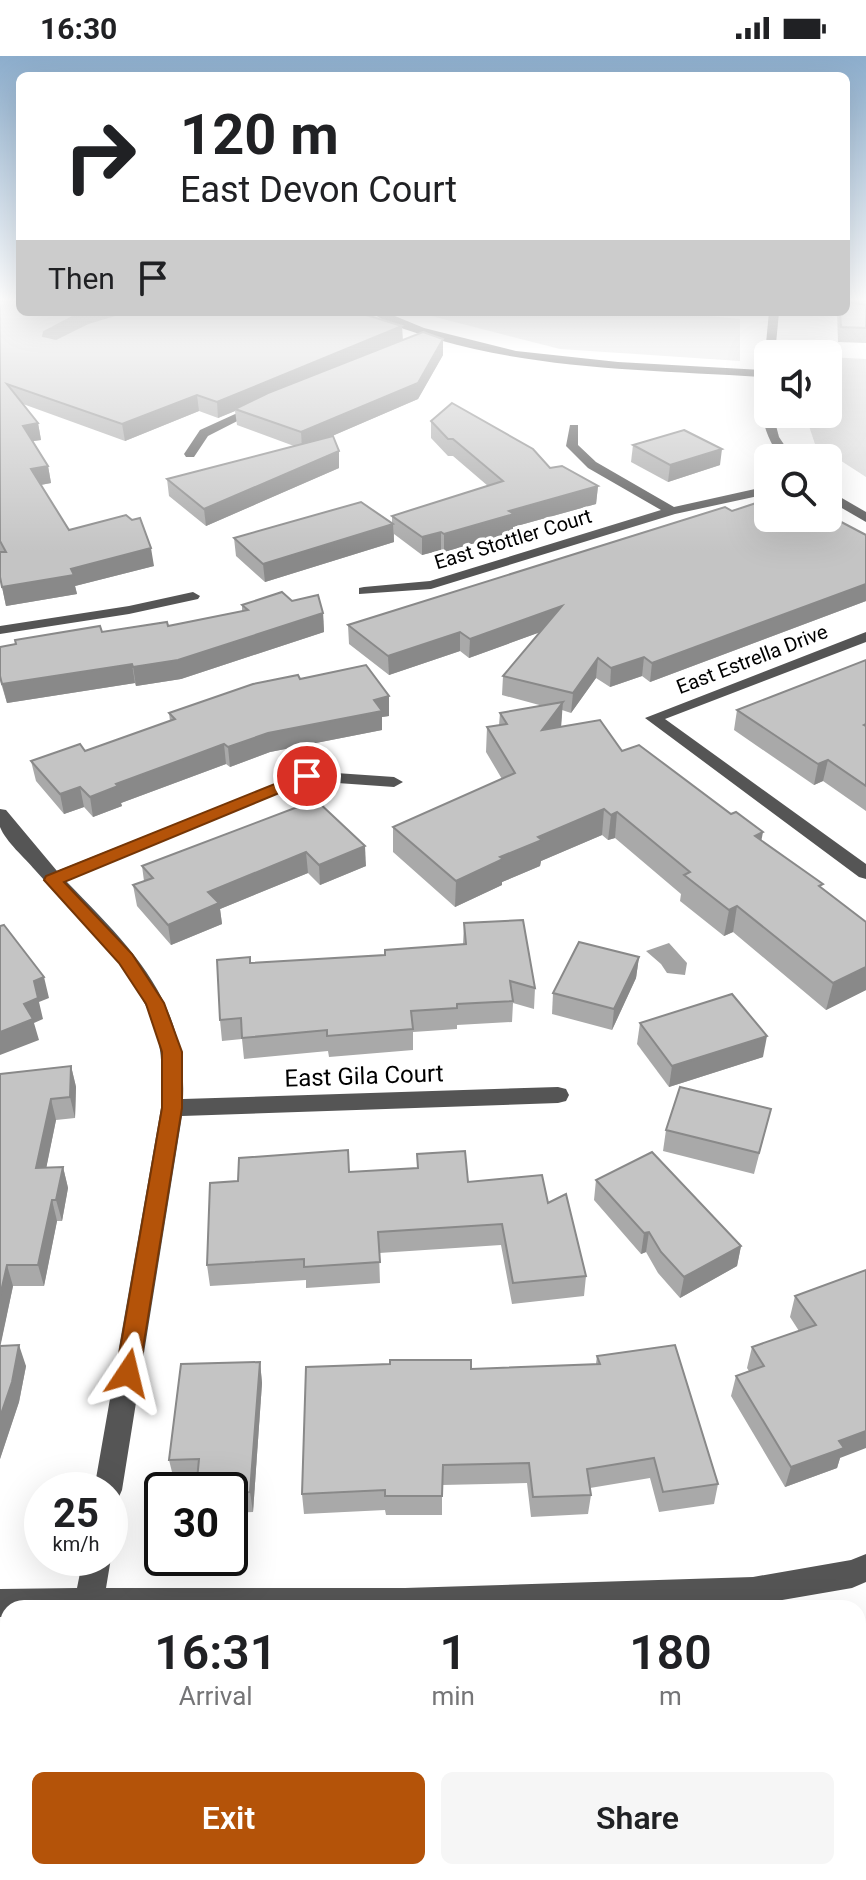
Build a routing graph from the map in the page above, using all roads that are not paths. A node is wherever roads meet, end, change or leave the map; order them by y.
1 (278, 399) edge
2 (574, 428) dead end
3 (190, 454) dead end
4 (754, 493) edge
5 (842, 503) edge
6 (672, 511) junction
7 (866, 518) edge
8 (364, 591) dead end
9 (193, 596) dead end
10 (0, 630) edge
11 (866, 637) edge
12 (394, 782) dead end
13 (0, 814) edge
14 (866, 873) edge
15 (52, 880) junction
16 (558, 1095) dead end
17 (172, 1108) junction
18 (111, 1472) edge
19 (866, 1568) edge
20 (94, 1576) edge
21 (90, 1600) edge
22 (529, 1600) edge

1 - 3 street
2 - 6 street
4 - 6 street, East Stottler Court
5 - 7 street
6 - 8 street, East Stottler Court
9 - 10 street
11 - 14 street, East Estrella Drive
12 - 15 street
13 - 15 street
15 - 17 street
16 - 17 street, East Gila Court
17 - 18 street
19 - 22 street
20 - 21 street

